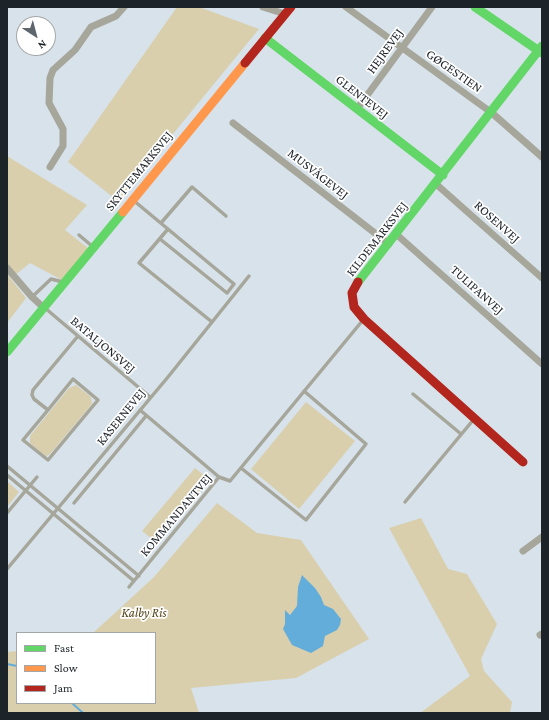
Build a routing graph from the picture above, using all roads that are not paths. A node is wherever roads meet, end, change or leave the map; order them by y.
1 (124, 7) edge
2 (263, 7) edge
3 (346, 7) edge
4 (432, 7) edge
5 (475, 7) edge
6 (288, 10) edge
7 (265, 38) junction
8 (402, 48) junction
9 (541, 50) edge
10 (357, 109) junction
11 (492, 112) junction
12 (233, 123) dead end
13 (542, 156) edge
14 (50, 168) dead end
15 (443, 176) junction
16 (436, 184) junction
17 (132, 200) junction
18 (226, 216) dead end
19 (161, 224) junction
20 (168, 229) junction
21 (396, 234) junction
22 (79, 235) dead end
23 (160, 238) junction
24 (388, 244) junction
25 (94, 247) junction
26 (7, 268) edge
27 (249, 276) dead end
28 (542, 278) edge
29 (64, 282) junction
30 (32, 297) junction
31 (44, 308) junction
32 (364, 319) junction
33 (212, 322) junction
34 (78, 336) junction
35 (7, 352) edge
36 (542, 364) edge
37 (304, 391) junction
38 (413, 394) dead end
39 (150, 396) junction
40 (48, 410) junction
41 (140, 410) junction
42 (146, 416) junction
43 (475, 418) junction
44 (461, 434) junction
45 (523, 462) dead end
46 (7, 466) edge
47 (241, 468) junction
48 (7, 475) edge
49 (37, 477) dead end
50 (219, 477) junction
51 (30, 485) junction
52 (26, 491) junction
53 (405, 502) dead end
54 (74, 503) dead end
55 (58, 509) junction
56 (7, 513) edge
57 (53, 514) junction
58 (70, 519) junction
59 (65, 524) junction
60 (542, 538) edge
61 (523, 551) dead end
62 (7, 569) edge
63 (138, 576) junction
64 (134, 581) junction
65 (130, 587) dead end

1 - 14 street
2 - 6 street
3 - 8 street, GØGESTIEN
4 - 8 street, HEJREVEJ
5 - 9 street
6 - 7 street, SKYTTEMARKSVEJ
7 - 10 street, GLENTEVEJ
7 - 17 street, SKYTTEMARKSVEJ
8 - 10 street, HEJREVEJ
8 - 11 street, GØGESTIEN
9 - 11 street, KILDEMARKSVEJ
10 - 15 street, GLENTEVEJ
11 - 13 street, GØGESTIEN
11 - 15 street, KILDEMARKSVEJ
12 - 24 street, MUSVÅGEVEJ
15 - 16 street, KILDEMARKSVEJ
16 - 21 street, KILDEMARKSVEJ
16 - 28 street, ROSENVEJ
17 - 19 lane
17 - 25 street, SKYTTEMARKSVEJ
18 - 19 lane
19 - 20 lane
20 - 23 lane
20 - 23 lane
21 - 24 street, KILDEMARKSVEJ
21 - 36 street, TULIPANVEJ
22 - 25 lane
23 - 33 lane
24 - 32 street, KILDEMARKSVEJ
25 - 29 street, SKYTTEMARKSVEJ
26 - 30 street
27 - 33 lane, KASERNEVEJ
29 - 30 lane
29 - 31 street, SKYTTEMARKSVEJ
30 - 31 street
31 - 34 lane, BATALJONSVEJ
31 - 35 street, SKYTTEMARKSVEJ
32 - 37 lane, KOMMANDANTVEJ
32 - 43 street, KILDEMARKSVEJ
33 - 39 lane, KASERNEVEJ
34 - 39 lane, BATALJONSVEJ
34 - 40 lane
37 - 47 lane, KOMMANDANTVEJ
37 - 47 lane
38 - 44 lane
39 - 41 lane, KASERNEVEJ
40 - 40 lane
41 - 42 lane
41 - 55 lane, KASERNEVEJ
42 - 50 lane
42 - 54 lane
43 - 44 lane
43 - 45 street, KILDEMARKSVEJ
44 - 53 lane
46 - 51 lane
47 - 50 lane, KOMMANDANTVEJ
48 - 52 lane
49 - 51 lane
50 - 63 lane, KOMMANDANTVEJ
51 - 52 lane
51 - 55 lane
52 - 56 lane
52 - 57 lane
55 - 57 lane, KASERNEVEJ
55 - 58 lane
57 - 59 lane
57 - 62 lane, KASERNEVEJ
58 - 59 lane
58 - 63 lane
59 - 64 lane
60 - 61 street
63 - 64 lane, KOMMANDANTVEJ
64 - 65 lane, KOMMANDANTVEJ

